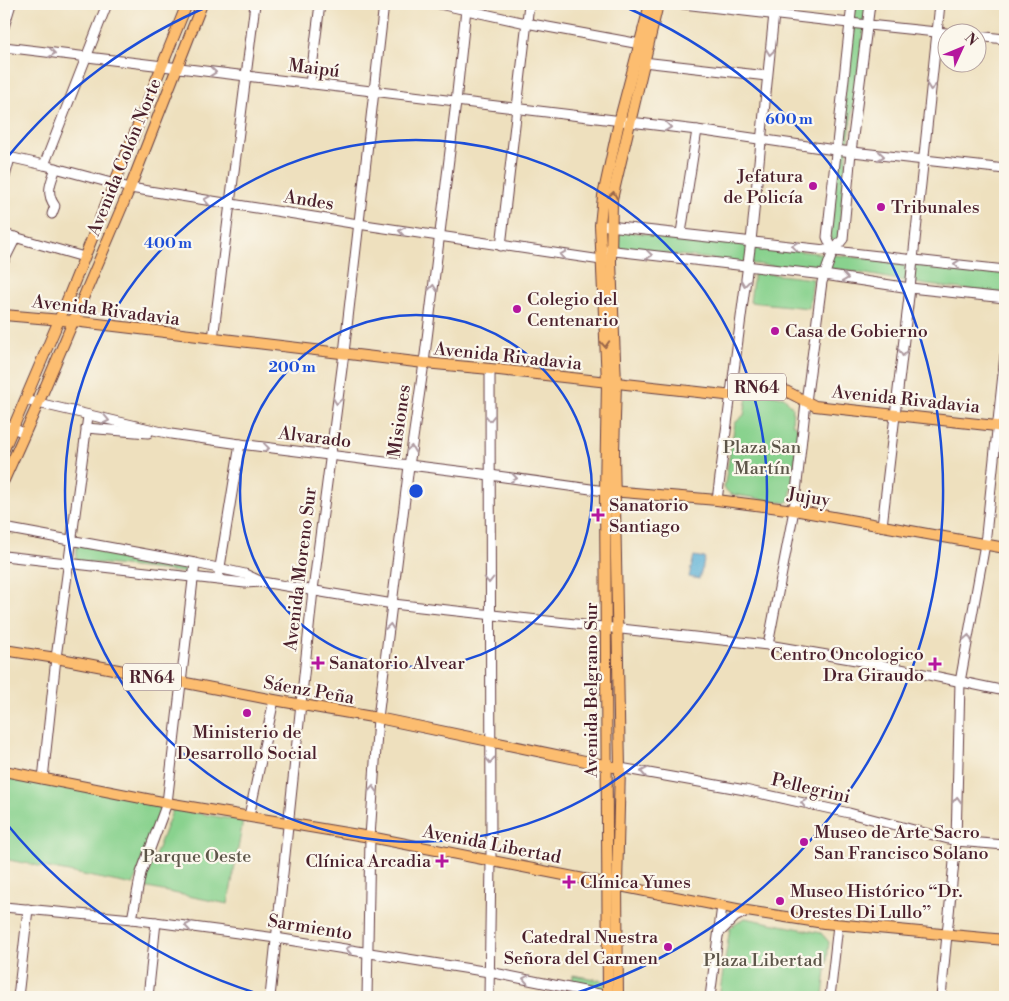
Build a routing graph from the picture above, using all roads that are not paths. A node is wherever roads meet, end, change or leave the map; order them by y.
1 (11, 4) edge
2 (107, 4) edge
3 (187, 4) edge
4 (202, 4) edge
5 (255, 4) edge
6 (320, 4) edge
7 (384, 4) edge
8 (443, 4) edge
9 (529, 4) edge
10 (650, 4) edge
11 (658, 4) edge
12 (683, 4) edge
13 (775, 4) edge
14 (852, 4) edge
15 (870, 4) edge
16 (940, 4) edge
17 (466, 9) junction
18 (774, 14) junction
19 (938, 22) edge
20 (526, 23) junction
21 (850, 23) junction
22 (867, 25) junction
23 (4, 27) edge
24 (936, 32) edge
25 (986, 37) edge
26 (1005, 39) edge
27 (936, 42) edge
28 (640, 44) junction
29 (4, 47) edge
30 (86, 58) junction
31 (643, 62) junction
32 (162, 67) junction
33 (177, 68) junction
34 (246, 76) junction
35 (767, 76) junction
36 (310, 84) junction
37 (375, 91) junction
38 (456, 102) junction
39 (516, 109) junction
40 (624, 122) junction
41 (697, 130) junction
42 (760, 139) junction
43 (835, 150) junction
44 (852, 152) junction
45 (7, 157) edge
46 (924, 160) junction
47 (44, 165) junction
48 (56, 168) junction
49 (1005, 169) edge
50 (4, 180) edge
51 (114, 185) junction
52 (130, 188) junction
53 (230, 204) junction
54 (52, 214) dead end
55 (358, 224) junction
56 (606, 225) junction
57 (681, 233) junction
58 (4, 234) edge
59 (16, 237) junction
60 (439, 237) junction
61 (751, 240) junction
62 (501, 246) junction
63 (600, 249) junction
64 (611, 251) junction
65 (833, 251) junction
66 (84, 258) junction
67 (913, 259) junction
68 (606, 261) junction
69 (4, 262) edge
70 (748, 266) junction
71 (1005, 270) edge
72 (824, 275) junction
73 (910, 288) junction
74 (1005, 298) edge
75 (4, 315) edge
76 (59, 320) junction
77 (73, 321) junction
78 (213, 339) junction
79 (344, 353) junction
80 (1005, 356) edge
81 (424, 363) junction
82 (490, 369) junction
83 (611, 383) junction
84 (731, 395) junction
85 (24, 400) junction
86 (806, 402) junction
87 (38, 404) junction
88 (896, 414) junction
89 (88, 416) junction
90 (8, 426) edge
91 (1001, 426) edge
92 (86, 428) junction
93 (24, 433) junction
94 (172, 434) junction
95 (240, 444) junction
96 (4, 449) edge
97 (330, 455) junction
98 (409, 466) junction
99 (490, 474) junction
100 (4, 480) edge
101 (605, 491) junction
102 (616, 492) junction
103 (717, 500) junction
104 (794, 510) junction
105 (882, 526) junction
106 (4, 528) edge
107 (72, 540) junction
108 (985, 544) junction
109 (1005, 548) edge
110 (4, 556) edge
111 (69, 563) junction
112 (195, 563) junction
113 (220, 568) junction
114 (194, 577) junction
115 (212, 579) junction
116 (262, 582) junction
117 (313, 590) junction
118 (393, 604) junction
119 (489, 614) junction
120 (612, 627) junction
121 (768, 645) junction
122 (4, 650) edge
123 (56, 658) junction
124 (182, 682) junction
125 (960, 682) junction
126 (1005, 692) edge
127 (274, 700) junction
128 (300, 705) junction
129 (378, 718) junction
130 (490, 742) junction
131 (607, 766) junction
132 (620, 768) junction
133 (4, 771) edge
134 (44, 779) junction
135 (167, 803) junction
136 (249, 816) junction
137 (287, 823) junction
138 (370, 838) junction
139 (956, 841) junction
140 (1005, 845) edge
141 (491, 861) junction
142 (612, 884) junction
143 (4, 906) edge
144 (722, 906) junction
145 (28, 909) junction
146 (747, 911) junction
147 (132, 919) junction
148 (156, 922) junction
149 (838, 924) junction
150 (719, 934) junction
151 (946, 935) junction
152 (276, 938) junction
153 (1005, 940) edge
154 (366, 952) junction
155 (489, 972) junction
156 (18, 997) edge
157 (148, 997) edge
158 (270, 997) edge
159 (367, 997) edge
160 (489, 997) edge
161 (613, 997) edge
162 (710, 997) edge
163 (830, 997) edge
164 (941, 997) edge

1 - 23 street
2 - 30 street
3 - 32 main road, Avenida Colón Norte
4 - 33 main road, Avenida Colón Norte
5 - 34 street
6 - 36 street
7 - 37 street, Avenida Moreno Sur
8 - 17 street
9 - 20 street
10 - 28 main road
11 - 31 main road
12 - 18 street
13 - 18 street
14 - 21 street
15 - 22 street
16 - 19 street
17 - 20 street
17 - 38 street, Misiones
18 - 21 street
18 -> 35 street
20 - 28 street
20 - 39 street
21 - 22 street
21 - 43 street
22 - 24 street
22 - 44 street
25 - 26 street
27 -> 46 street
28 - 40 main road
29 -> 30 street, Maipú
30 - 32 street, Maipú
30 - 47 street
31 - 35 street
31 - 40 main road
32 - 33 street, Maipú
32 - 51 main road, Avenida Colón Norte
33 -> 34 street, Maipú
33 - 52 main road, Avenida Colón Norte
34 - 36 street, Maipú
34 - 53 street
35 - 42 street
36 - 37 street, Maipú
37 - 38 street, Maipú
37 - 55 street, Avenida Moreno Sur
38 - 39 street, Maipú
38 - 60 street, Misiones
39 - 40 street, Maipú
39 - 62 street
40 -> 41 street, Maipú
40 - 56 main road
41 - 42 street, Maipú
41 - 57 street
42 - 43 street, Maipú
42 - 61 street
43 - 44 street, Maipú
43 - 65 street
44 -> 46 street, Maipú
44 - 65 street
45 - 47 street, Andes
45 - 50 street
46 - 49 street, Maipú
46 - 67 street
47 - 48 street, Andes
48 - 51 street, Andes
48 - 54 street
51 - 52 street, Andes
51 - 66 main road, Avenida Colón Norte
53 -> 52 street, Andes
52 - 77 main road, Avenida Colón Norte
53 - 55 street, Andes
53 - 78 street
60 -> 55 street, Andes
55 - 79 street, Avenida Moreno Sur
56 - 57 street
56 - 63 main road
56 - 64 main road
57 - 61 street
58 - 59 street
59 - 66 street
59 - 69 street
60 - 62 street, Andes
81 -> 60 street, Misiones
65 -> 61 street
61 - 70 street
68 -> 62 street, Andes
63 - 64 street
63 - 68 main road
64 - 68 main road
64 -> 70 street
65 - 67 street
65 - 72 street
66 - 76 main road, Avenida Colón Norte
71 -> 67 street
67 - 73 street
68 - 83 main road
70 - 72 street
70 -> 84 street
72 -> 73 street
72 - 86 street
73 - 74 street
73 -> 88 street
75 - 76 main road, Avenida Rivadavia
76 - 77 main road, Avenida Rivadavia
76 - 85 main road, Avenida Colón Norte
77 - 78 main road, Avenida Rivadavia
77 - 87 main road, Avenida Colón Norte
78 - 79 main road, Avenida Rivadavia
79 - 81 main road, Avenida Rivadavia / RN64
79 -> 97 street, Avenida Moreno Sur
80 - 91 street
81 - 82 main road, Avenida Rivadavia / RN64
98 -> 81 street, Misiones
82 - 83 main road, Avenida Rivadavia / RN64
82 -> 99 street
83 - 84 main road, Avenida Rivadavia / RN64
83 - 101 main road, Avenida Belgrano Sur
83 - 102 main road, Avenida Belgrano Sur
84 - 86 main road, Avenida Rivadavia / RN64
84 - 103 street, RN64
85 - 87 street, Alvarado
85 - 90 main road, Avenida Colón Norte
86 - 88 main road, Avenida Rivadavia / RN64
86 - 104 street, RN64
87 - 89 street, Alvarado
87 - 93 main road, Avenida Colón Norte
88 - 91 main road, Avenida Rivadavia
88 - 105 street
89 - 92 street
89 -> 94 street, Alvarado
90 - 93 street
90 - 96 main road, Avenida Colón Norte
91 - 108 street
92 - 94 street
92 - 107 street
93 - 100 main road, Avenida Colón Norte
94 - 95 street, Alvarado
95 -> 97 street, Alvarado
95 - 113 street
97 - 98 street, Alvarado
97 - 117 street, Avenida Moreno Sur
98 - 99 street, Alvarado
98 - 118 street, Misiones
99 -> 101 street, Alvarado
99 -> 119 street
101 - 102 main road, Jujuy
101 - 120 main road, Avenida Belgrano Sur
102 - 103 main road, Jujuy
102 - 120 main road, Avenida Belgrano Sur
103 - 104 main road, Jujuy
104 - 105 main road, Jujuy
104 - 121 street
105 - 108 main road, Jujuy
106 - 107 street
107 - 111 street
107 - 112 street
108 - 109 main road, Jujuy
125 -> 108 street
110 - 111 street
111 - 114 street
111 - 123 street
112 - 113 street
112 - 114 street
113 - 115 street
113 - 116 street
114 - 115 street
114 - 124 street
115 - 116 street
116 - 117 street
117 - 118 street
117 - 128 street, Avenida Moreno Sur
118 - 119 street
129 -> 118 street, Misiones
119 - 120 street
119 - 130 street
120 - 121 street
120 - 131 main road, Avenida Belgrano Sur
120 - 132 main road, Avenida Belgrano Sur
121 - 125 street
122 - 123 main road, Sáenz Peña / RN64
123 - 124 main road, Sáenz Peña / RN64
123 - 134 street
124 - 127 main road, Sáenz Peña / RN64
124 - 135 street
125 - 126 street
139 -> 125 street
127 - 128 main road, Sáenz Peña / RN64
127 - 136 street
128 - 129 main road, Sáenz Peña
128 - 137 street, Avenida Moreno Sur
129 - 130 main road, Sáenz Peña
138 -> 129 street, Misiones
130 - 131 main road, Sáenz Peña
130 -> 141 street
131 - 132 main road, Pellegrini
131 - 142 main road, Avenida Belgrano Sur
139 -> 132 street, Pellegrini
132 - 142 main road, Avenida Belgrano Sur
133 - 134 main road, Avenida Libertad
134 - 135 main road, Avenida Libertad
135 - 136 main road, Avenida Libertad
135 - 147 street
136 - 137 main road, Avenida Libertad
137 - 138 main road, Avenida Libertad
137 - 152 street, Avenida Moreno Sur
138 - 141 main road, Avenida Libertad
138 - 154 street, Misiones
139 - 140 street, Pellegrini
139 - 151 street
141 - 142 main road, Avenida Libertad
141 - 155 street
142 - 144 main road, Avenida Libertad
142 - 161 main road, Avenida Belgrano Sur
143 - 145 street, Sarmiento
144 - 146 main road, Avenida Libertad
144 - 150 street
145 - 147 street, Sarmiento
145 - 156 street
146 - 149 main road, Avenida Libertad
146 - 150 street
147 - 148 street, Sarmiento
152 -> 148 street, Sarmiento
148 - 157 street
149 - 151 main road, Avenida Libertad
149 - 163 street
150 - 162 street
151 - 153 main road, Avenida Libertad
151 - 164 street
154 -> 152 street, Sarmiento
152 - 158 street, Avenida Moreno Sur
154 - 155 street, Sarmiento
154 - 159 street, Misiones
155 - 160 street
161 -> 155 street, Sarmiento

